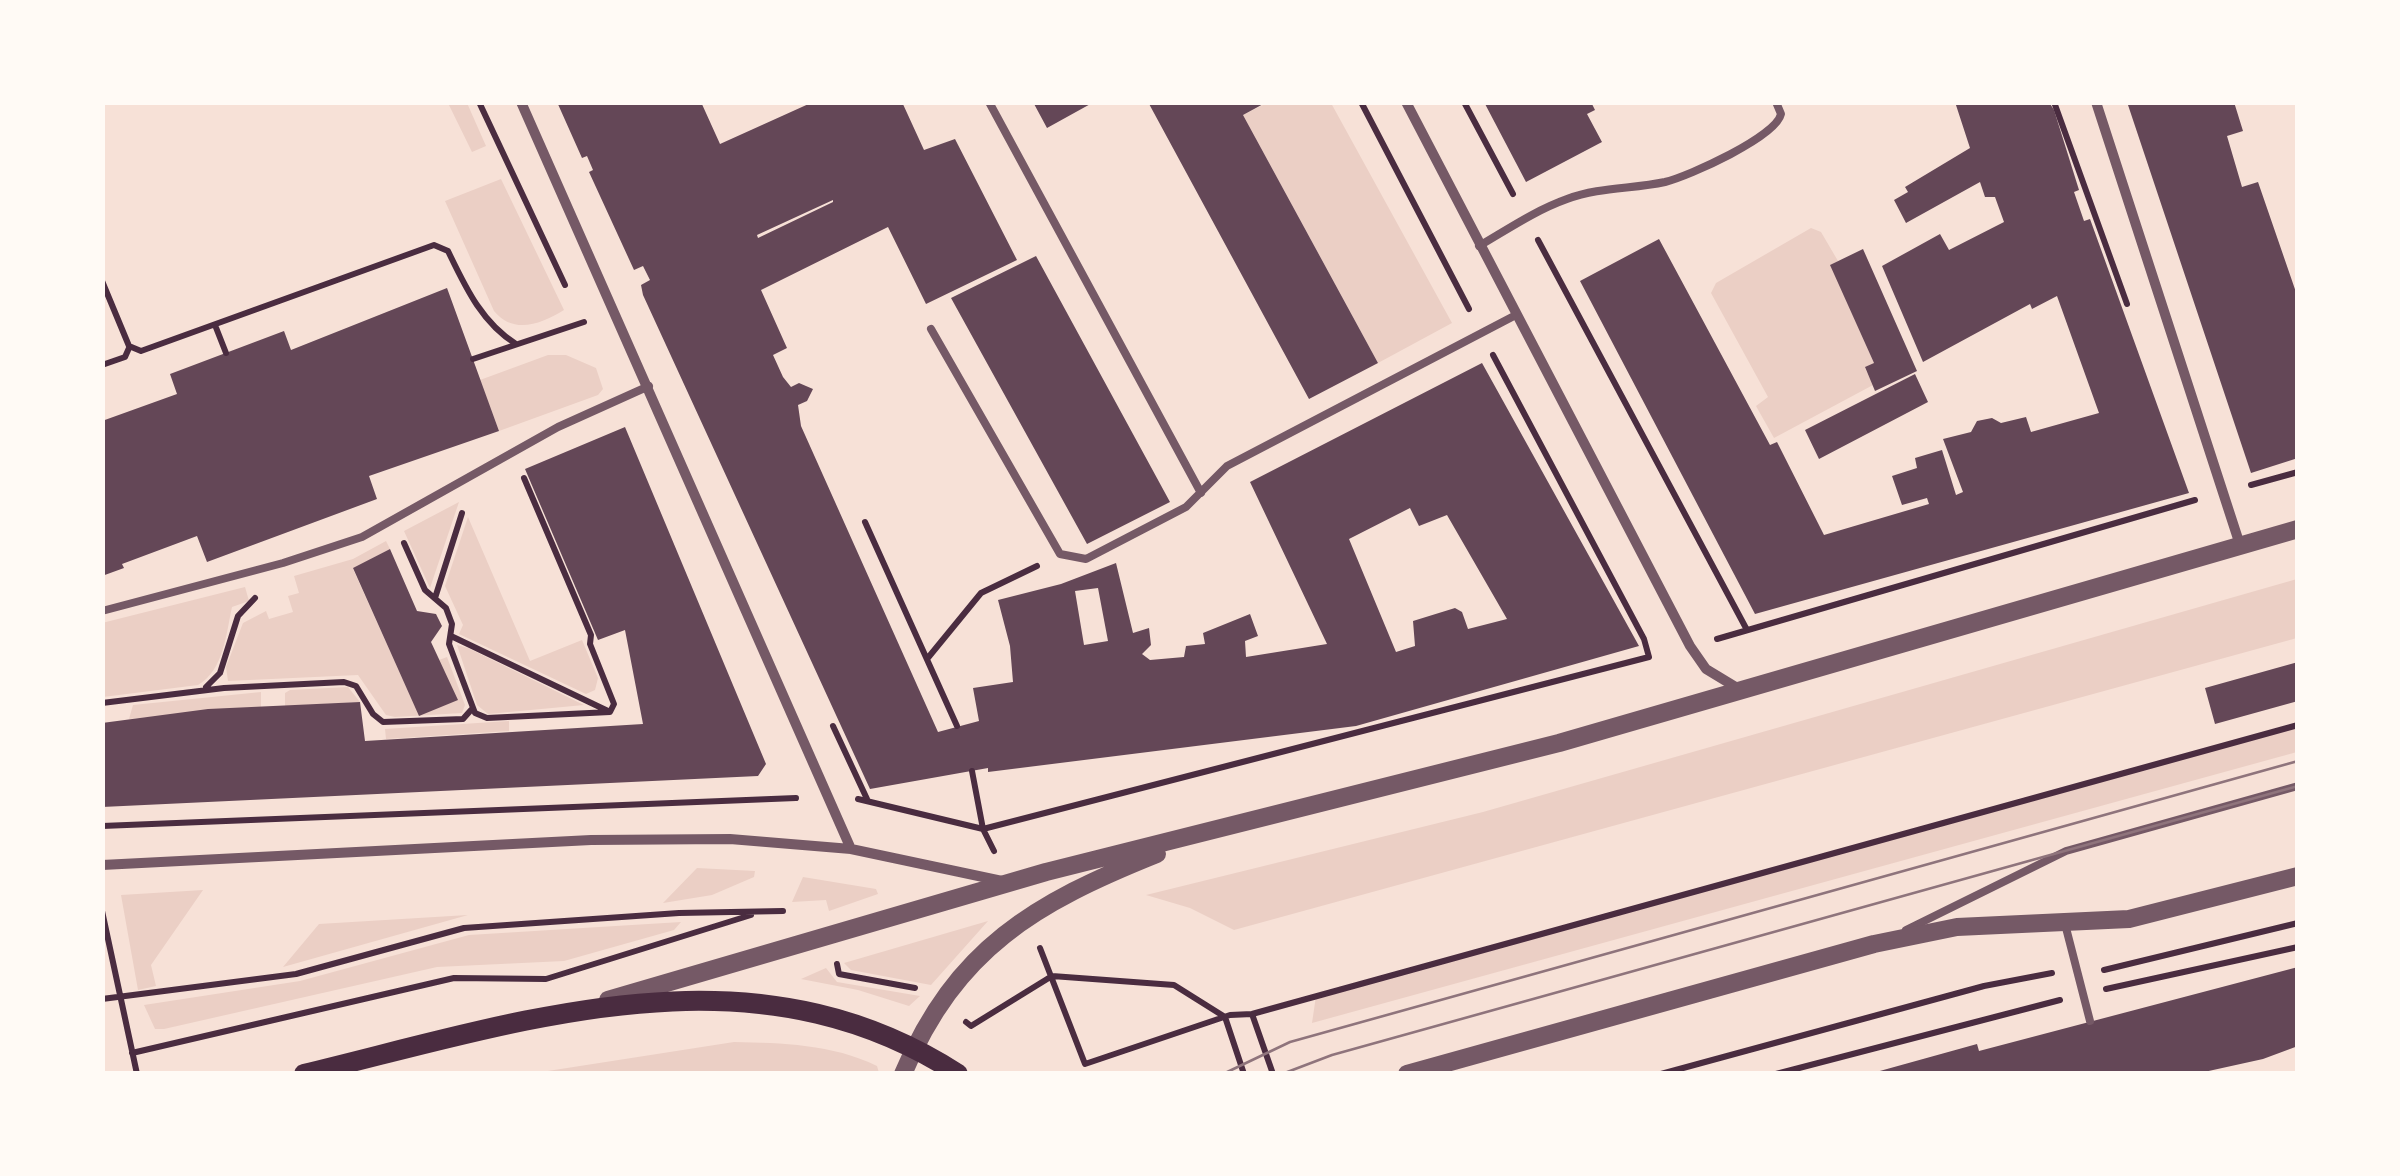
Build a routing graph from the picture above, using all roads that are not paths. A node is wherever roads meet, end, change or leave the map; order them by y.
1 (520, 102) edge
2 (988, 102) edge
3 (1406, 102) edge
4 (1776, 102) edge
5 (2096, 102) edge
6 (1479, 246) junction
7 (1514, 316) junction
8 (931, 329) dead end
9 (649, 386) junction
10 (1200, 493) junction
11 (2298, 529) edge
12 (2242, 548) junction
13 (102, 610) edge
14 (1745, 690) junction
15 (2298, 786) edge
16 (1222, 828) junction
17 (851, 850) junction
18 (102, 865) edge
19 (2298, 876) edge
20 (1010, 883) junction
21 (2065, 924) junction
22 (1874, 944) junction
23 (542, 1016) junction
24 (2090, 1021) dead end
25 (914, 1046) junction
26 (1439, 1069) edge
27 (1408, 1073) edge
28 (304, 1074) edge
29 (903, 1074) edge
30 (958, 1074) edge

1 - 9 street
2 - 10 lane
3 - 6 street
4 - 6 lane
5 - 12 street
6 - 7 street
7 - 10 lane
7 - 14 street
8 - 10 lane
9 - 13 lane
9 - 17 street
11 - 12 street
12 - 14 street
14 - 16 street
15 - 22 lane
16 - 20 street
16 - 25 street
17 - 18 street
17 - 20 street
19 - 21 street
20 - 23 street
21 - 22 street
21 - 24 lane
22 - 26 street
23 - 25 main road
23 - 28 main road
25 - 29 street
25 - 30 main road
26 - 27 street

